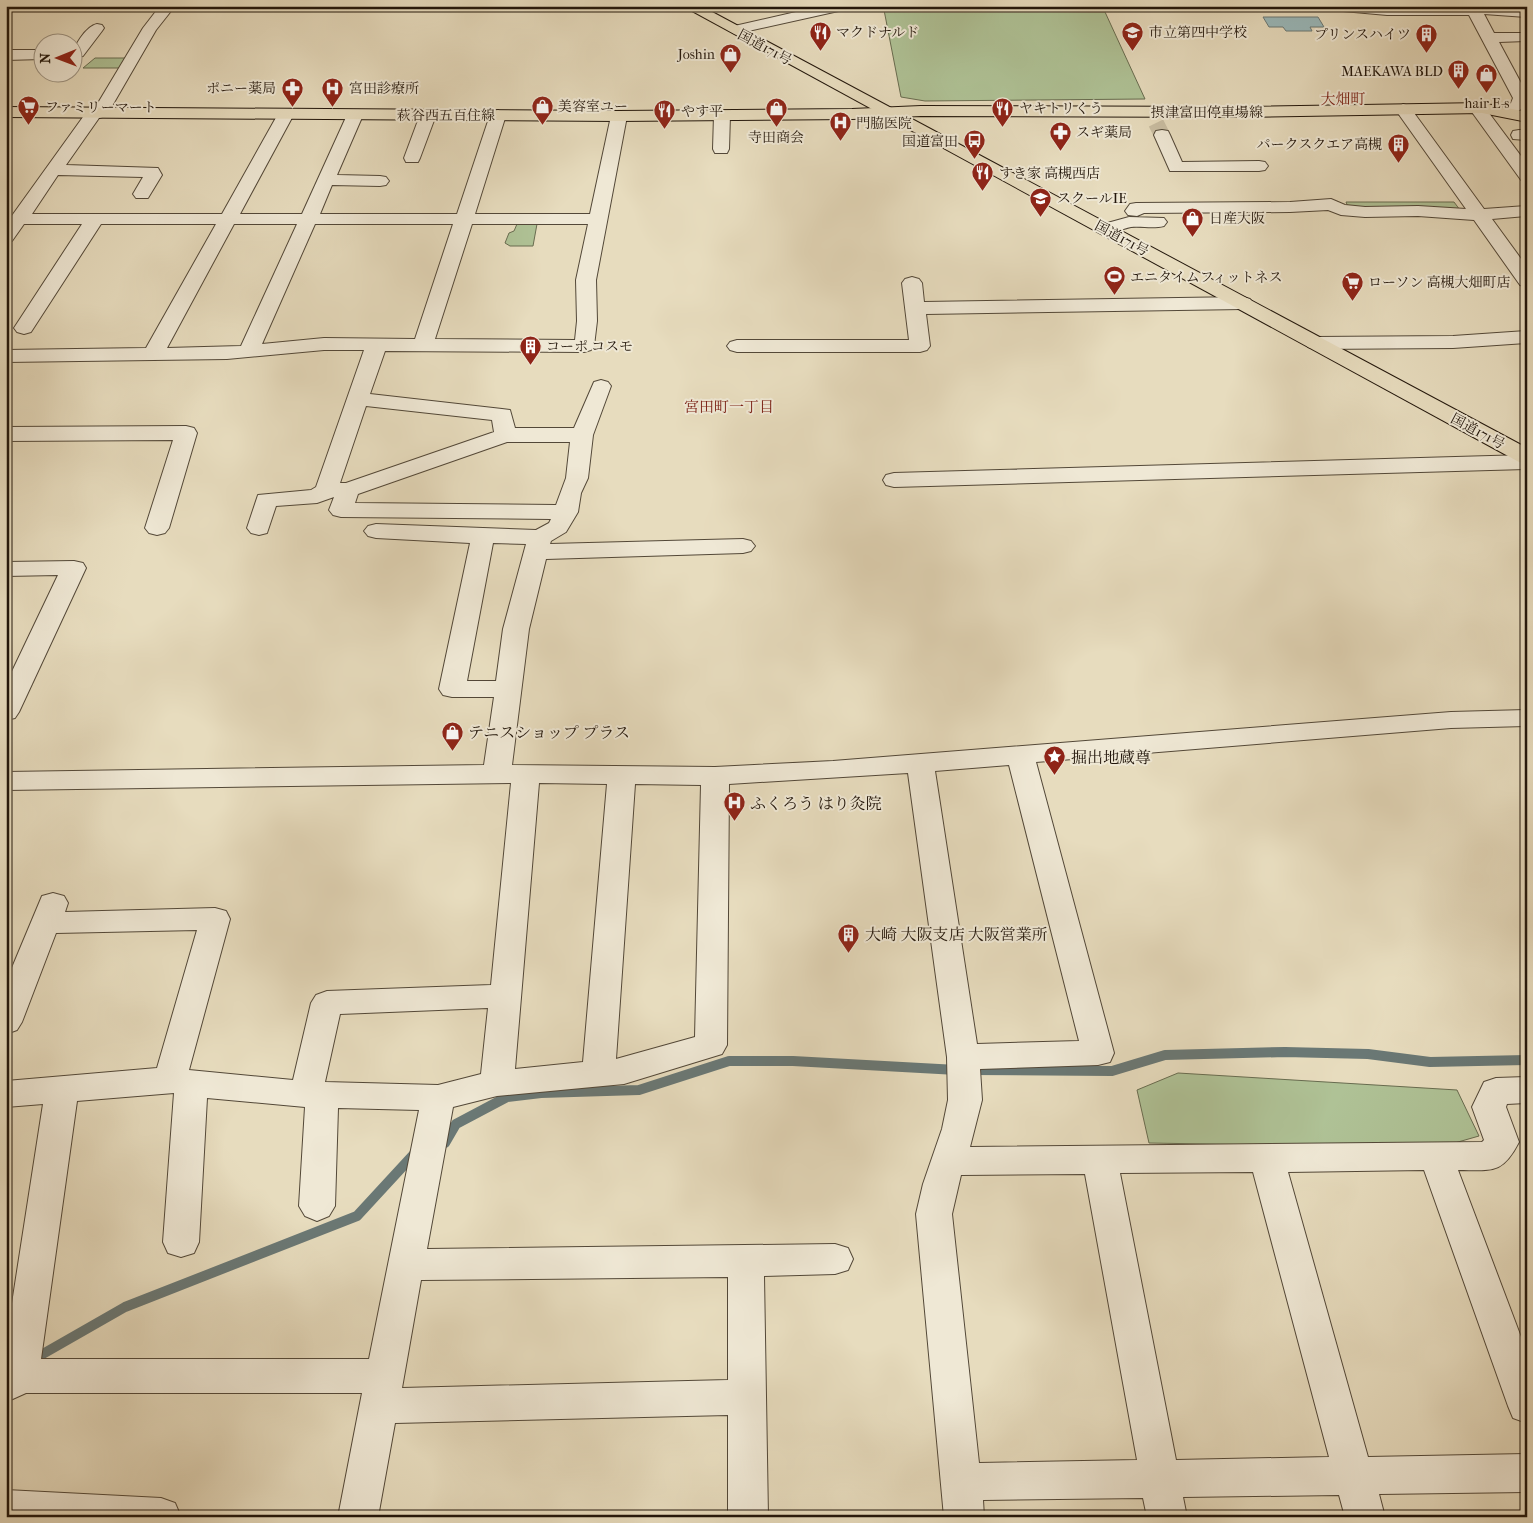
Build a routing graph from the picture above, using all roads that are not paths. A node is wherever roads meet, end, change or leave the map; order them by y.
1 (168, 6) edge
2 (690, 6) edge
3 (843, 6) edge
4 (1332, 6) edge
5 (1474, 8) edge
6 (1527, 13) edge
7 (97, 28) dead end
8 (735, 30) junction
9 (1489, 38) junction
10 (1527, 38) edge
11 (82, 48) edge
12 (6, 55) edge
13 (32, 55) edge
14 (1477, 108) junction
15 (1403, 109) junction
16 (1520, 109) edge
17 (6, 112) edge
18 (886, 112) junction
19 (97, 113) junction
20 (286, 114) junction
21 (355, 115) junction
22 (428, 115) junction
23 (498, 115) junction
24 (722, 115) junction
25 (619, 116) junction
26 (1156, 123) junction
27 (721, 149) dead end
28 (412, 158) dead end
29 (1259, 166) dead end
30 (54, 170) junction
31 (1527, 176) edge
32 (326, 180) junction
33 (380, 180) dead end
34 (142, 194) dead end
35 (1134, 211) dead end
36 (1527, 212) edge
37 (1478, 214) junction
38 (230, 218) junction
39 (309, 218) junction
40 (466, 218) junction
41 (20, 219) junction
42 (95, 219) junction
43 (600, 219) junction
44 (1183, 221) dead end
45 (1109, 231) junction
46 (6, 237) edge
47 (1527, 281) edge
48 (912, 283) dead end
49 (1243, 304) junction
50 (915, 308) junction
51 (24, 328) dead end
52 (1527, 337) edge
53 (1315, 343) junction
54 (376, 346) junction
55 (422, 346) junction
56 (736, 346) dead end
57 (249, 351) junction
58 (153, 354) junction
59 (6, 356) edge
60 (601, 386) dead end
61 (357, 399) junction
62 (6, 434) edge
63 (505, 435) junction
64 (582, 435) junction
65 (1527, 457) edge
66 (1527, 462) edge
67 (894, 480) dead end
68 (337, 490) junction
69 (566, 512) junction
70 (157, 528) dead end
71 (258, 528) dead end
72 (376, 530) dead end
73 (483, 536) junction
74 (539, 544) junction
75 (743, 546) dead end
76 (6, 569) edge
77 (509, 689) junction
78 (8, 704) edge
79 (1527, 718) edge
80 (1020, 754) junction
81 (920, 762) junction
82 (497, 774) junction
83 (526, 774) junction
84 (622, 776) junction
85 (715, 776) junction
86 (6, 781) edge
87 (505, 996) junction
88 (6, 1022) edge
89 (963, 1057) junction
90 (599, 1073) junction
91 (181, 1081) junction
92 (498, 1083) junction
93 (62, 1090) junction
94 (1527, 1090) edge
95 (6, 1094) edge
96 (314, 1094) junction
97 (438, 1098) junction
98 (1436, 1156) junction
99 (1267, 1159) junction
100 (948, 1161) junction
101 (1100, 1161) junction
102 (317, 1206) dead end
103 (181, 1242) dead end
104 (835, 1259) dead end
105 (746, 1261) junction
106 (406, 1265) junction
107 (13, 1381) edge
108 (382, 1391) junction
109 (747, 1398) junction
110 (1527, 1406) edge
111 (1527, 1473) edge
112 (1354, 1476) junction
113 (1160, 1479) junction
114 (963, 1500) edge
115 (6, 1509) edge
116 (161, 1517) edge
117 (358, 1517) edge
118 (748, 1517) edge
119 (1167, 1517) edge
120 (1366, 1517) edge

1 - 19 street
2 - 8 main road, 国道171号
3 - 8 street
4 - 5 street
5 - 6 street
5 - 9 street
7 - 11 street
8 - 18 main road, 国道171号
9 - 10 street
9 - 16 street
12 - 13 street
14 - 15 main road, 摂津富田停車場線
14 - 16 main road, 摂津富田停車場線
14 - 31 street
15 - 26 main road, 摂津富田停車場線
15 - 37 street
17 - 19 main road, 萩谷西五百住線
18 - 24 main road, 萩谷西五百住線
18 - 26 main road, 摂津富田停車場線
18 - 45 main road, 国道171号
19 - 20 main road, 萩谷西五百住線
19 - 30 street
20 - 21 main road, 萩谷西五百住線
20 - 38 street
21 - 22 main road, 萩谷西五百住線
21 - 32 street
22 - 23 main road, 萩谷西五百住線
22 - 28 street
23 - 25 main road, 萩谷西五百住線
23 - 40 street
24 - 25 main road, 萩谷西五百住線
24 - 27 street
25 - 43 street
26 - 29 street
30 - 34 street
30 - 41 street
32 - 33 street
32 - 39 street
35 - 37 street
36 - 37 street
37 - 47 street
38 - 39 street
38 - 42 street
38 - 58 street
39 - 40 street
39 - 57 street
40 - 43 street
40 - 55 street
41 - 42 street
41 - 46 street
42 - 51 street
43 - 55 street
44 - 45 street
45 - 49 main road, 国道171号
48 - 50 street
49 - 50 street
49 - 53 main road, 国道171号
50 - 56 street
52 - 53 street
53 - 65 main road, 国道171号
54 - 55 street
54 - 57 street
54 - 61 street
57 - 58 street
58 - 59 street
60 - 64 street
61 - 63 street
61 - 68 street
62 - 70 street
63 - 64 street
63 - 68 street
64 - 69 street
66 - 67 street
68 - 69 street
68 - 71 street
69 - 74 street
72 - 73 street
73 - 74 street
73 - 77 street
74 - 75 street
74 - 77 street
76 - 78 street
77 - 82 street
79 - 80 street
80 - 81 street
80 - 89 street
81 - 85 street
81 - 89 street
82 - 83 street
82 - 86 street
83 - 84 street
83 - 87 street
84 - 85 street
84 - 90 street
85 - 90 street
87 - 92 street
87 - 96 street
88 - 91 street
89 - 100 street
90 - 92 street
91 - 93 street
91 - 96 street
91 - 103 street
92 - 97 street
93 - 95 street
93 - 107 street
94 - 98 street
96 - 97 street
96 - 102 street
97 - 106 street
98 - 99 street
98 - 110 street
99 - 101 street
99 - 112 street
100 - 101 street
100 - 114 street
101 - 113 street
104 - 105 street
105 - 106 street
105 - 109 street
106 - 108 street
107 - 108 street
108 - 109 street
108 - 117 street
109 - 118 street
111 - 112 street
112 - 113 street
112 - 120 street
113 - 114 street
113 - 119 street
115 - 116 street

